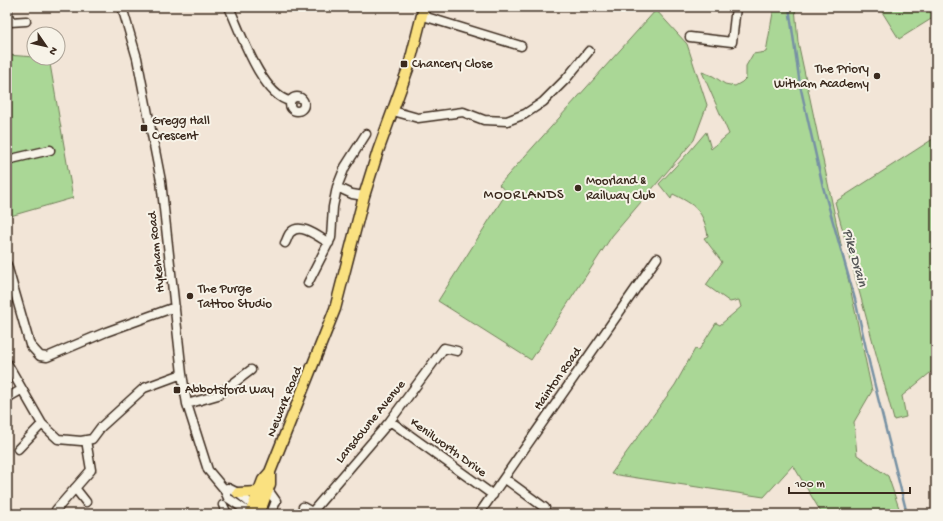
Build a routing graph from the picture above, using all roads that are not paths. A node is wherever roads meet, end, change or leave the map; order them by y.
1 (122, 7) edge
2 (229, 7) edge
3 (736, 7) edge
4 (7, 10) edge
5 (423, 11) edge
6 (26, 21) dead end
7 (9, 22) edge
8 (690, 37) dead end
9 (521, 46) dead end
10 (589, 51) dead end
11 (290, 100) dead end
12 (393, 111) junction
13 (366, 134) dead end
14 (50, 150) dead end
15 (7, 160) edge
16 (337, 187) junction
17 (364, 196) junction
18 (285, 243) dead end
19 (329, 243) junction
20 (657, 258) dead end
21 (7, 265) edge
22 (308, 283) dead end
23 (175, 307) junction
24 (457, 350) dead end
25 (7, 363) edge
26 (251, 370) dead end
27 (182, 374) junction
28 (21, 390) junction
29 (7, 398) edge
30 (187, 404) junction
31 (390, 421) junction
32 (42, 424) junction
33 (86, 440) junction
34 (18, 449) dead end
35 (504, 478) junction
36 (75, 488) junction
37 (224, 489) junction
38 (261, 491) junction
39 (238, 493) junction
40 (493, 495) junction
41 (86, 502) dead end
42 (223, 505) dead end
43 (303, 507) dead end
44 (56, 510) dead end
45 (254, 512) edge
46 (312, 513) edge
47 (227, 514) edge
48 (271, 514) edge
49 (478, 514) edge
50 (543, 514) edge

1 - 23 street, Hykeham Road
2 - 11 street
3 - 8 street
4 - 7 street
5 - 9 street
5 - 12 main road, Newark Road
6 - 7 street
10 - 12 street
12 - 17 main road, Newark Road
13 - 16 street
14 - 15 street
16 - 17 street
16 - 19 street
17 - 38 main road, Newark Road
18 - 19 street
19 - 22 street
20 - 35 street, Hainton Road
21 - 23 street
23 - 27 street, Hykeham Road
24 - 31 street, Lansdowne Avenue
25 - 28 street
26 - 30 street
27 - 30 street, Hykeham Road
27 - 33 street
28 - 29 street
28 - 32 street
30 - 37 street, Hykeham Road
31 - 40 street, Kenilworth Drive
31 - 46 street, Lansdowne Avenue
32 - 33 street
32 - 34 street
33 - 36 street
35 - 40 street, Hainton Road
35 - 50 street
36 - 41 street
36 - 44 street
37 - 39 street
37 - 45 street, Hykeham Road
38 - 39 main road
38 - 45 main road, Newark Road
38 - 48 street
39 - 45 street
40 - 49 street, Hainton Road
42 - 47 street
43 - 46 street, Lansdowne Avenue

